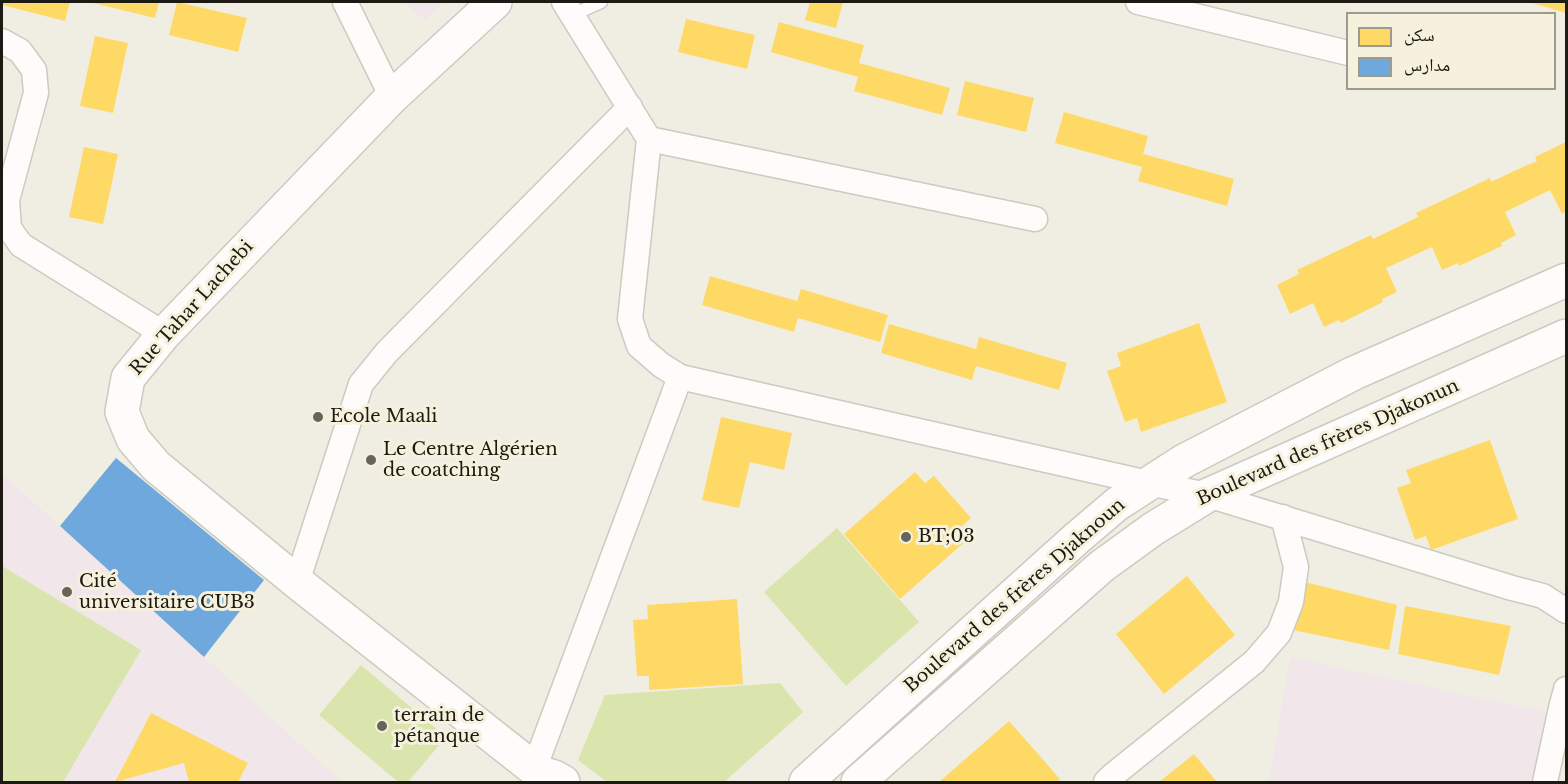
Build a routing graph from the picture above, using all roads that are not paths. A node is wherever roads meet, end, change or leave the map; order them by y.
1 (345, 2) edge
2 (495, 2) edge
3 (601, 2) edge
4 (1138, 2) edge
5 (568, 8) edge
6 (2, 41) edge
7 (1346, 53) edge
8 (392, 97) junction
9 (630, 107) junction
10 (649, 140) junction
11 (1035, 219) dead end
12 (5, 230) edge
13 (1566, 280) edge
14 (164, 333) junction
15 (1566, 336) edge
16 (680, 377) junction
17 (1148, 483) junction
18 (1208, 495) junction
19 (1283, 517) junction
20 (297, 582) junction
21 (1566, 611) edge
22 (1566, 689) edge
23 (545, 776) edge
24 (806, 783) edge
25 (858, 783) edge
26 (1106, 783) edge
27 (1545, 783) edge

1 - 8 street
2 - 8 street, Rue Tahar Lachebi
3 - 5 lane
4 - 7 street
5 - 9 street
6 - 12 street
8 - 14 street, Rue Tahar Lachebi
9 - 10 street
9 - 20 street
10 - 11 street
10 - 16 street
12 - 14 street
13 - 17 street, Boulevard des frères Djaknoun
14 - 20 street, Rue Tahar Lachebi
15 - 18 street, Boulevard des frères Djakonun
16 - 17 street
16 - 23 street
17 - 18 street
17 - 24 street, Boulevard des frères Djaknoun
18 - 19 street
18 - 25 street, Boulevard des frères Djakonun
19 - 21 street
19 - 26 street
20 - 23 street, Rue Tahar Lachebi
22 - 27 street

